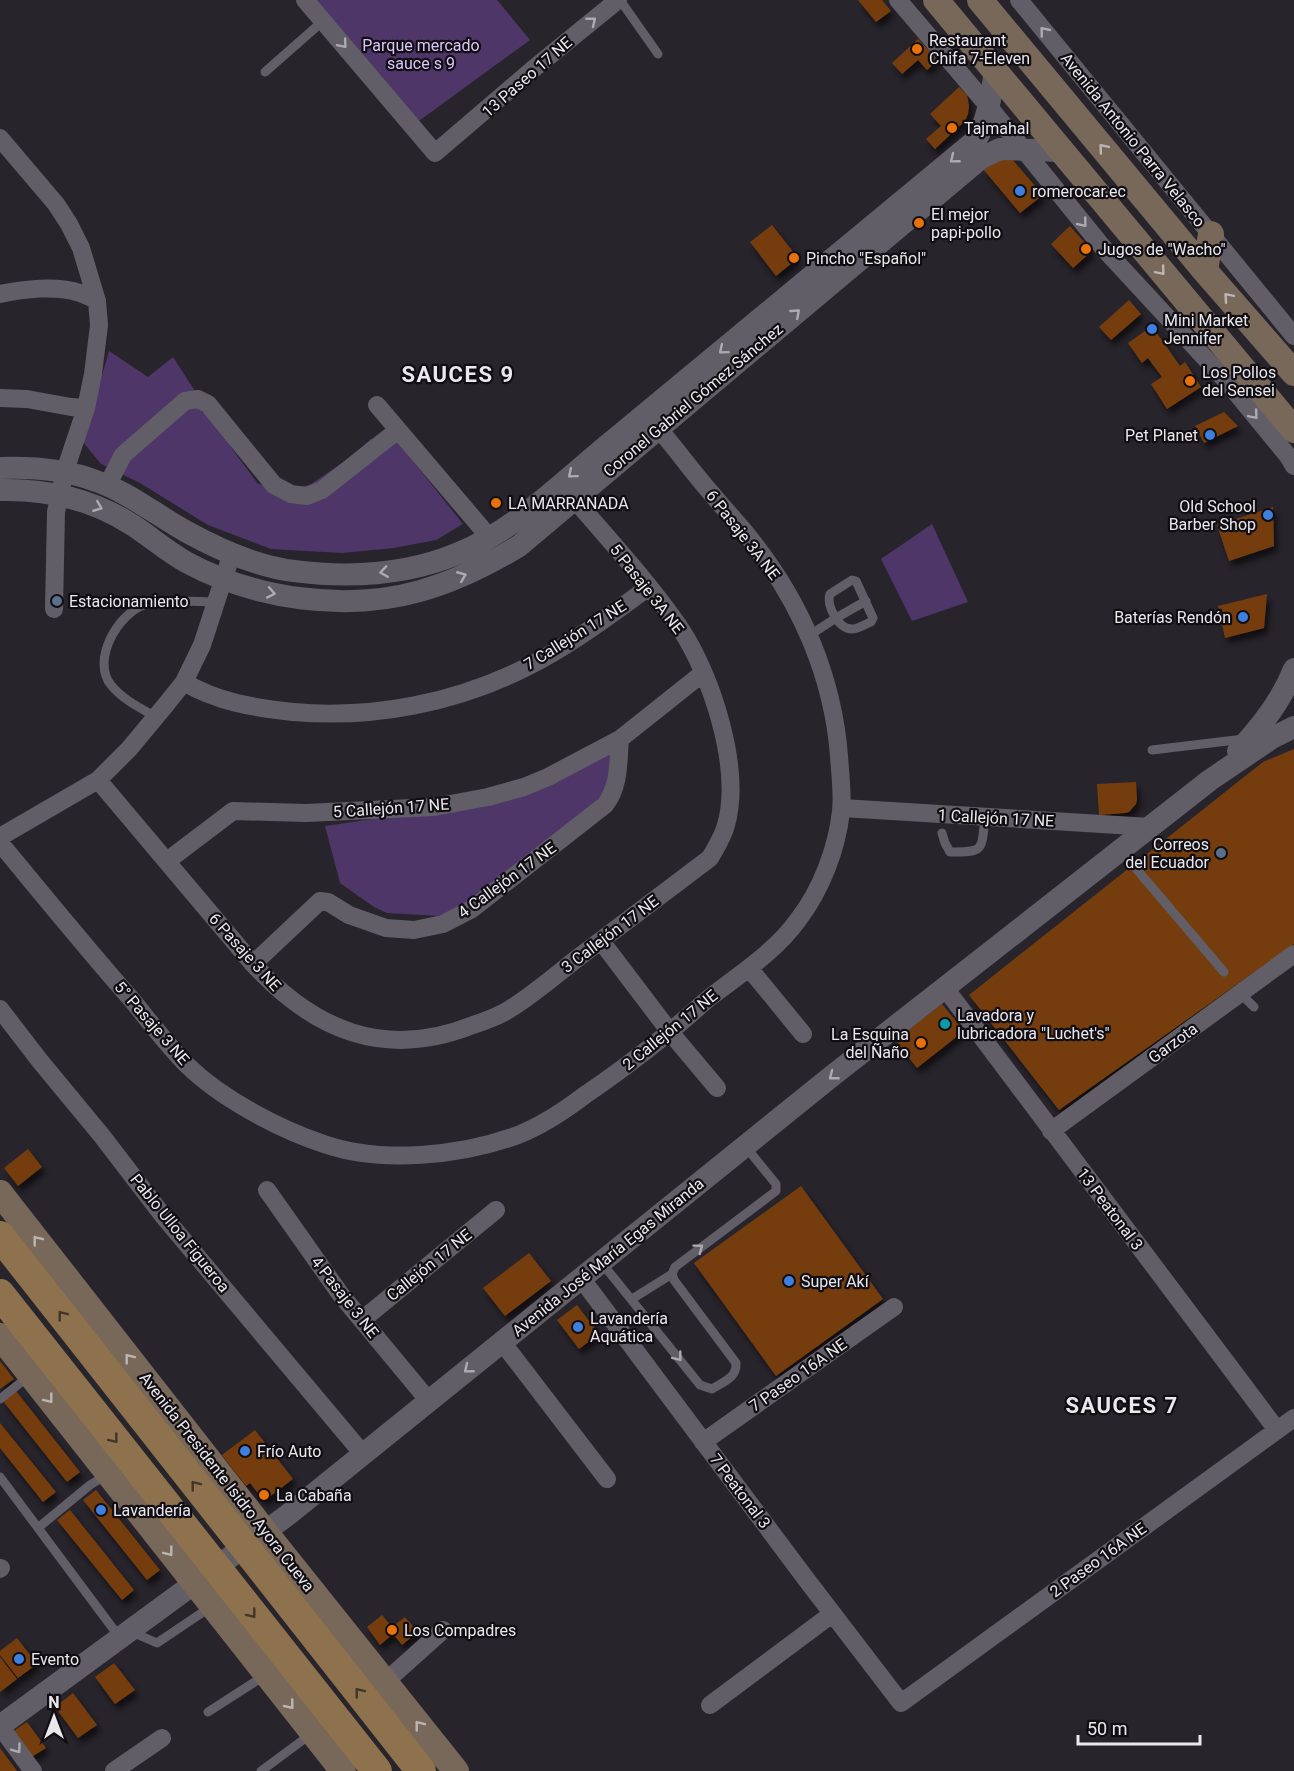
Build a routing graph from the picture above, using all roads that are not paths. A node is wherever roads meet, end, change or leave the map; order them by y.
1 (305, 0) edge
2 (619, 0) edge
3 (898, 0) edge
4 (936, 0) edge
5 (980, 0) edge
6 (1019, 0) edge
7 (322, 21) junction
8 (658, 54) dead end
9 (265, 72) dead end
10 (995, 72) junction
11 (989, 107) junction
12 (0, 138) edge
13 (1022, 149) junction
14 (1061, 151) junction
15 (1211, 234) junction
16 (1205, 271) junction
17 (0, 294) edge
18 (97, 301) junction
19 (1294, 336) edge
20 (1294, 373) edge
21 (0, 398) edge
22 (376, 405) dead end
23 (86, 408) junction
24 (652, 421) junction
25 (398, 430) junction
26 (1294, 430) edge
27 (1294, 465) edge
28 (0, 468) edge
29 (65, 471) junction
30 (107, 486) junction
31 (0, 490) edge
32 (60, 494) junction
33 (575, 500) junction
34 (490, 538) junction
35 (232, 553) junction
36 (225, 580) junction
37 (649, 587) junction
38 (217, 602) junction
39 (866, 602) junction
40 (54, 609) dead end
41 (836, 618) junction
42 (810, 635) junction
43 (1294, 669) edge
44 (703, 673) junction
45 (184, 682) junction
46 (156, 717) junction
47 (1294, 727) edge
48 (620, 739) junction
49 (1250, 739) junction
50 (1152, 750) dead end
51 (98, 780) junction
52 (1209, 780) junction
53 (842, 808) junction
54 (985, 818) junction
55 (1150, 827) junction
56 (942, 833) dead end
57 (0, 837) edge
58 (0, 843) edge
59 (1121, 851) junction
60 (710, 858) joint
61 (166, 861) junction
62 (822, 879) joint
63 (601, 941) junction
64 (1294, 954) edge
65 (253, 964) junction
66 (749, 968) junction
67 (1224, 972) dead end
68 (945, 988) junction
69 (1240, 993) junction
70 (1254, 1007) dead end
71 (0, 1009) edge
72 (509, 1010) joint
73 (670, 1032) junction
74 (802, 1034) dead end
75 (717, 1088) dead end
76 (1051, 1131) junction
77 (488, 1144) joint
78 (745, 1146) junction
79 (267, 1190) dead end
80 (0, 1193) edge
81 (496, 1210) dead end
82 (0, 1236) edge
83 (601, 1262) junction
84 (672, 1274) junction
85 (581, 1278) junction
86 (0, 1293) edge
87 (632, 1299) junction
88 (894, 1307) dead end
89 (362, 1320) junction
90 (0, 1336) edge
91 (502, 1342) junction
92 (30, 1375) junction
93 (0, 1399) edge
94 (429, 1401) junction
95 (1294, 1418) edge
96 (1277, 1430) junction
97 (703, 1442) junction
98 (363, 1454) junction
99 (108, 1474) junction
100 (0, 1477) edge
101 (608, 1479) dead end
102 (39, 1527) junction
103 (255, 1540) junction
104 (205, 1576) junction
105 (212, 1606) junction
106 (832, 1614) junction
107 (443, 1630) dead end
108 (125, 1635) junction
109 (266, 1674) junction
110 (385, 1682) junction
111 (902, 1703) joint
112 (710, 1705) dead end
113 (208, 1712) dead end
114 (0, 1726) edge
115 (312, 1732) junction
116 (162, 1738) dead end
117 (33, 1771) edge
118 (114, 1771) edge
119 (261, 1771) edge
120 (343, 1771) edge
121 (376, 1771) edge
122 (421, 1771) edge
123 (456, 1771) edge

1 - 7 street
7 -> 2 street, 13 Paseo 17 NE
2 - 8 lane
3 - 11 street
4 - 10 main road
16 -> 5 main road, Avenida Antonio Parra Velasco
15 -> 6 street, Avenida Antonio Parra Velasco
7 - 9 lane
10 - 11 street, Coronel Gabriel Gómez Sánchez
10 - 14 main road
11 - 13 street
11 -> 24 street, Coronel Gabriel Gómez Sánchez
12 - 18 street
13 - 14 street, Coronel Gabriel Gómez Sánchez
24 -> 13 street, Coronel Gabriel Gómez Sánchez
13 -> 27 street
14 -> 26 main road
15 - 16 main road
15 - 19 street, Avenida Antonio Parra Velasco
20 -> 16 main road, Avenida Antonio Parra Velasco
17 - 18 street
18 - 23 street
21 - 23 street
22 - 25 street
23 - 29 street
24 - 33 street, Coronel Gabriel Gómez Sánchez
24 -> 34 street, Coronel Gabriel Gómez Sánchez
24 - 42 street, 6 Pasaje 3A NE
25 - 30 street
25 - 34 street
28 - 29 street, Coronel Gabriel Gómez Sánchez
29 - 30 street, Coronel Gabriel Gómez Sánchez
29 - 32 street
30 - 35 street, Coronel Gabriel Gómez Sánchez
31 - 32 street, Coronel Gabriel Gómez Sánchez
32 -> 36 street, Coronel Gabriel Gómez Sánchez
32 - 40 street
36 -> 33 street, Coronel Gabriel Gómez Sánchez
33 - 37 street, 5 Pasaje 3A NE
34 -> 35 street, Coronel Gabriel Gómez Sánchez
35 - 36 street
36 - 38 street
37 - 44 street, 5 Pasaje 3A NE
37 - 45 street, 7 Callejón 17 NE
38 - 45 street
38 - 46 lane
39 - 41 lane
39 - 41 lane
39 - 41 lane
41 - 42 lane
42 - 53 street, 6 Pasaje 3A NE
43 - 49 street, Avenida José María Egas Miranda
44 - 48 street, 5 Callejón 17 NE
44 - 60 street, 5 Pasaje 3A NE
45 - 46 street
46 - 51 street
47 - 52 street, Avenida José María Egas Miranda
48 - 61 street, 5 Callejón 17 NE
48 - 65 street, 4 Callejón 17 NE
49 - 50 lane
49 - 52 street, Avenida José María Egas Miranda
51 - 57 street
51 - 61 street, 6 Pasaje 3 NE
52 - 55 street, Avenida José María Egas Miranda
53 - 54 street, 1 Callejón 17 NE
53 - 62 street, 6 Pasaje 3A NE
54 - 55 street, 1 Callejón 17 NE
54 - 56 lane
55 - 59 street, Avenida José María Egas Miranda
58 - 77 street, 5° Pasaje 3 NE
59 - 67 lane
59 - 68 street, Avenida José María Egas Miranda
60 - 63 street, 3 Callejón 17 NE
61 - 65 street, 6 Pasaje 3 NE
62 - 66 street, 2 Callejón 17 NE
63 - 72 street, 3 Callejón 17 NE
63 - 73 street
64 - 69 street, Garzota
65 - 72 street, 6 Pasaje 3 NE
66 - 73 street, 2 Callejón 17 NE
66 - 74 street
68 - 76 street, 13 Peatonal 3
68 -> 78 street, Avenida José María Egas Miranda
69 - 70 lane
69 - 76 street, Garzota
71 - 98 street, Pablo Ulloa Figueroa
73 - 75 street
73 - 77 street, 2 Callejón 17 NE
76 - 96 street, 13 Peatonal 3
78 - 83 street, Avenida José María Egas Miranda
84 -> 78 lane
79 - 89 street, 4 Pasaje 3 NE
103 -> 80 main road, Avenida Presidente Isidro Ayora Cueva
81 - 89 street, Callejón 17 NE
103 -> 82 main road, Avenida Presidente Isidro Ayora Cueva
83 - 85 street, Avenida José María Egas Miranda
83 - 87 lane
84 - 87 lane
87 -> 84 lane
85 - 91 street, Avenida José María Egas Miranda
85 - 97 street, 7 Peatonal 3
86 -> 104 main road
88 - 97 street, 7 Paseo 16A NE
89 - 94 street, 4 Pasaje 3 NE
90 - 92 main road
91 -> 94 street, Avenida José María Egas Miranda
91 - 101 street
92 - 93 lane
92 -> 99 main road
94 - 98 street, Avenida José María Egas Miranda
95 - 96 street, 2 Paseo 16A NE
96 - 111 street, 2 Paseo 16A NE
97 - 106 street, 7 Peatonal 3
98 - 103 street, Avenida José María Egas Miranda
99 - 102 lane
99 -> 104 main road
100 - 102 lane
102 - 108 lane
103 - 104 street, Avenida José María Egas Miranda
103 - 110 main road, Avenida Presidente Isidro Ayora Cueva
122 -> 103 main road, Avenida Presidente Isidro Ayora Cueva
104 - 105 main road
104 - 108 street, Avenida José María Egas Miranda
104 -> 121 main road
105 - 108 lane
105 - 109 main road
106 - 111 street, 7 Peatonal 3
106 - 112 street
107 - 110 street
108 - 114 street, Avenida José María Egas Miranda
109 - 113 lane
109 -> 115 main road
123 -> 110 main road, Avenida Presidente Isidro Ayora Cueva
114 -> 117 street
115 - 119 lane
115 - 120 main road
116 - 118 street

